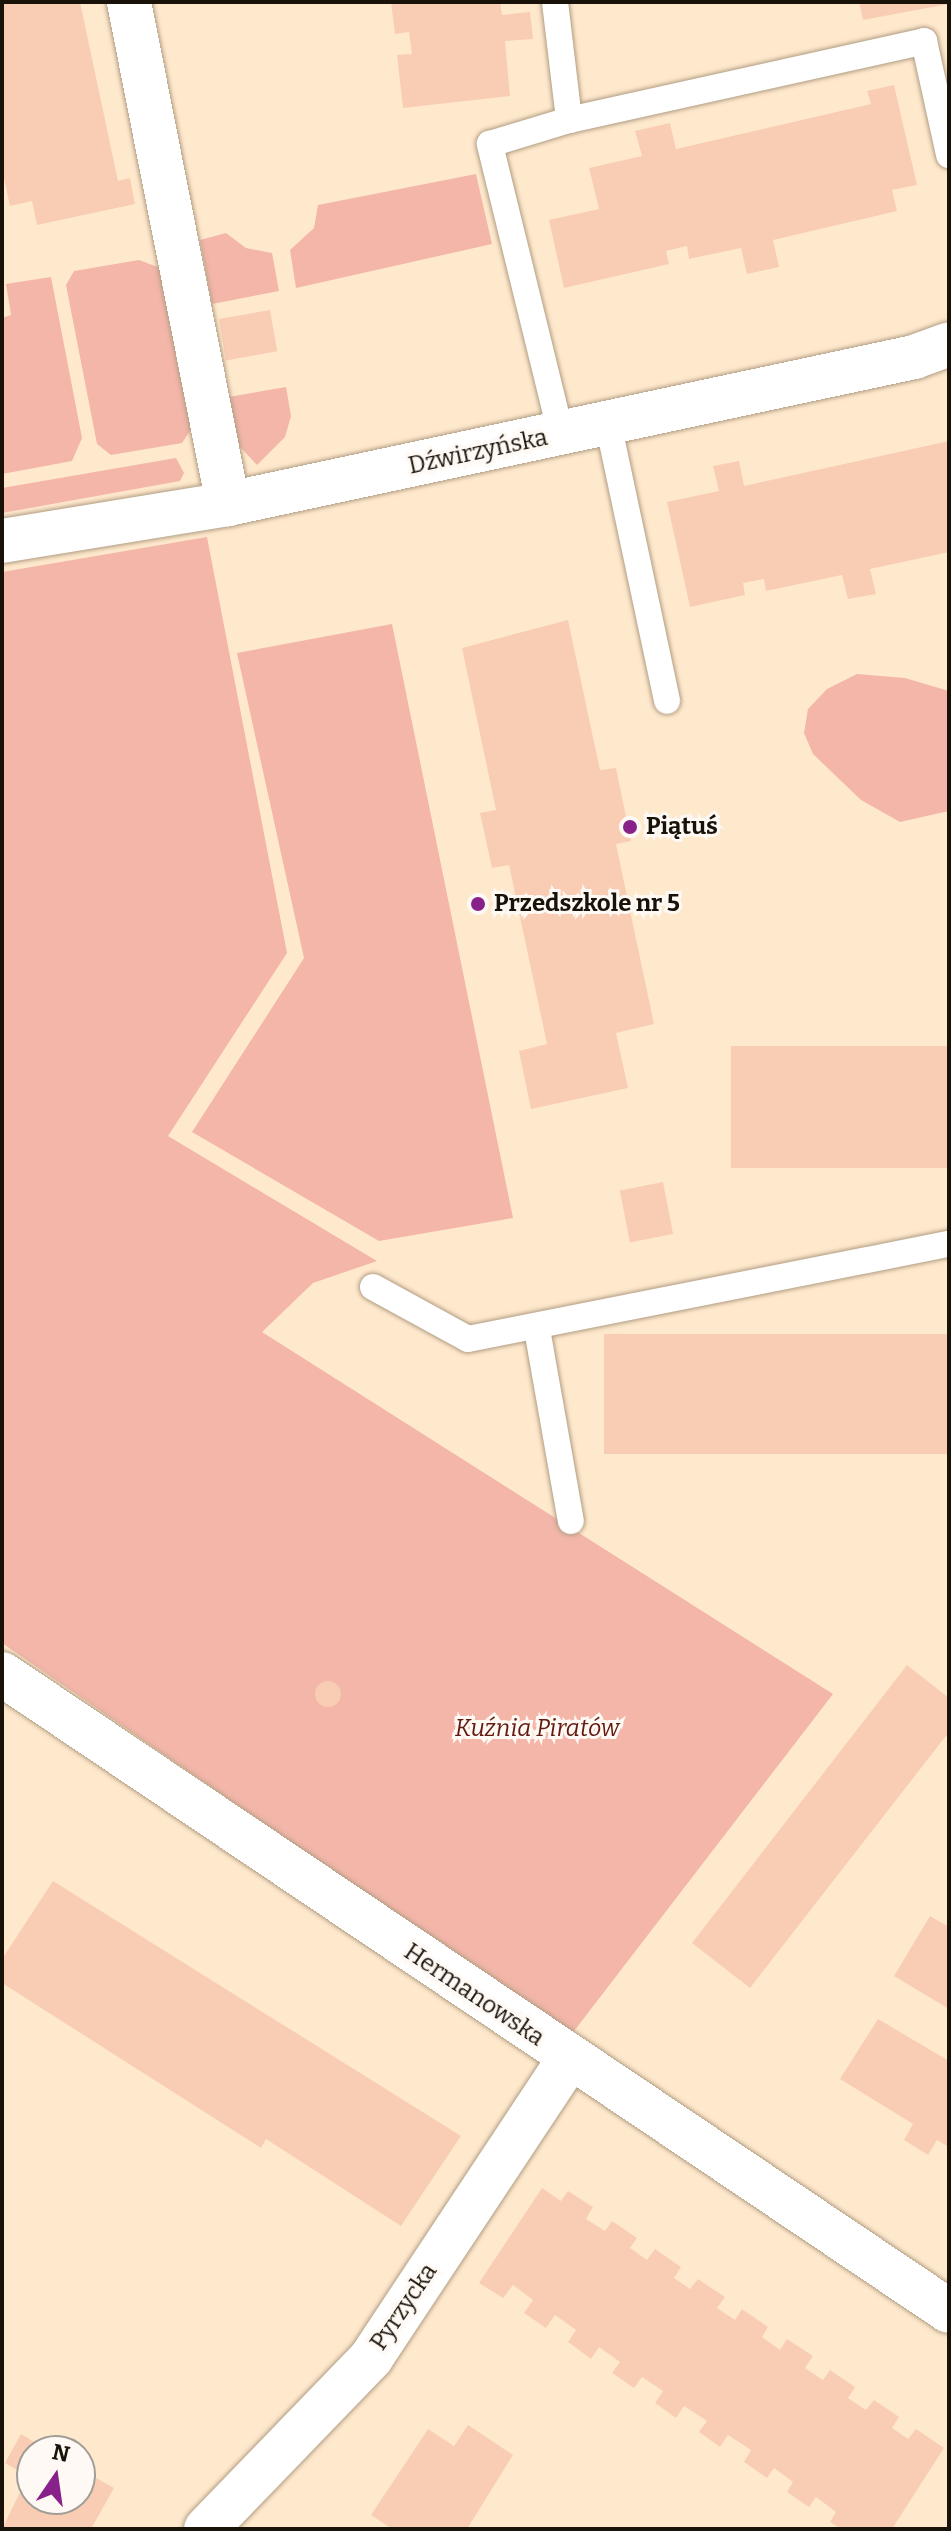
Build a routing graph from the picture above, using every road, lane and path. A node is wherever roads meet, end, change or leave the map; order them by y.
1 (129, 2) edge
2 (555, 2) edge
3 (569, 120) junction
4 (949, 155) edge
5 (949, 344) edge
6 (608, 423) junction
7 (561, 434) junction
8 (228, 504) junction
9 (2, 541) edge
10 (667, 701) dead end
11 (949, 1244) edge
12 (373, 1287) dead end
13 (537, 1329) junction
14 (571, 1521) dead end
15 (2, 1674) edge
16 (569, 2059) junction
17 (949, 2311) edge
18 (206, 2529) edge

1 - 8 street
2 - 3 lane
3 - 4 lane
3 - 7 lane
5 - 6 street, Dźwirzyńska
6 - 7 street, Dźwirzyńska
6 - 10 lane
7 - 8 street, Dźwirzyńska
8 - 9 street, Dźwirzyńska
11 - 13 lane
12 - 13 lane
13 - 14 lane
15 - 16 street, Hermanowska
16 - 17 street, Hermanowska
16 - 18 street, Pyrzycka

